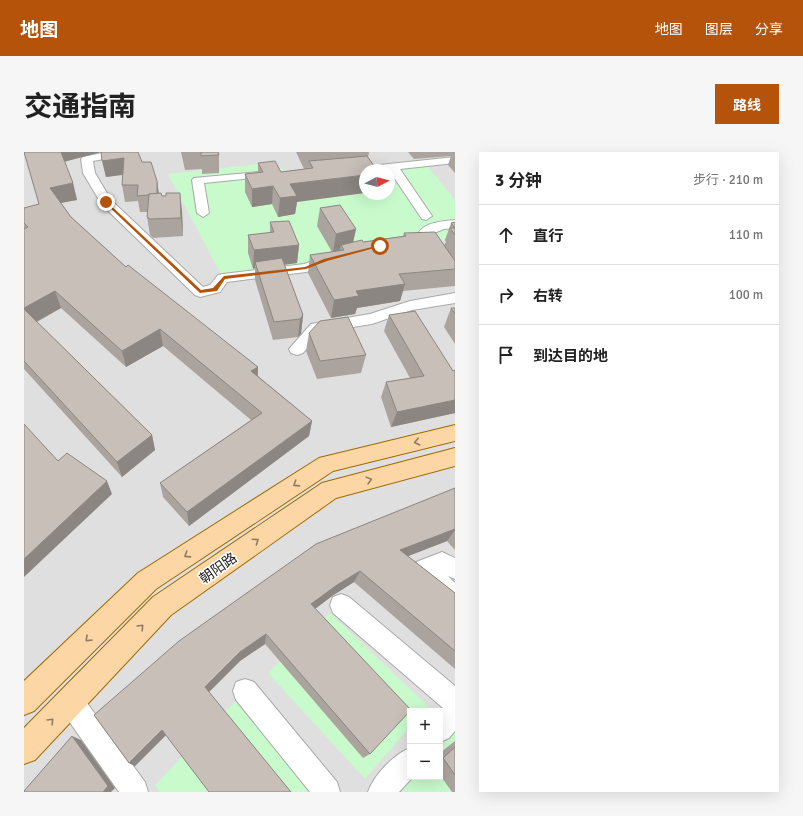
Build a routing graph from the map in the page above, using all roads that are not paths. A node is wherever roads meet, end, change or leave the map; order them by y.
1 (125, 152) edge
2 (455, 160) edge
3 (395, 167) edge
4 (359, 170) edge
5 (395, 170) edge
6 (340, 172) edge
7 (282, 175) edge
8 (204, 213) dead end
9 (426, 216) dead end
10 (455, 224) edge
11 (419, 244) edge
12 (434, 244) junction
13 (346, 255) edge
14 (455, 275) edge
15 (455, 298) edge
16 (297, 349) dead end
17 (455, 433) edge
18 (455, 456) edge
19 (455, 569) edge
20 (455, 597) edge
21 (341, 605) dead end
22 (245, 691) dead end
23 (24, 701) edge
24 (70, 701) junction
25 (455, 702) edge
26 (455, 713) edge
27 (443, 726) edge
28 (24, 749) edge
29 (407, 764) edge
30 (135, 792) edge
31 (328, 792) edge
32 (381, 792) edge

1 - 13 lane
2 - 3 lane
4 - 6 lane
5 - 9 lane
7 - 8 lane
10 - 12 lane
11 - 12 lane
12 - 14 lane
15 - 16 lane
17 -> 23 main road, 朝阳路
24 -> 18 main road, 朝阳路
19 - 20 lane
21 - 25 lane
22 - 31 lane
28 -> 24 main road, 朝阳路
24 - 30 lane
26 - 27 lane
29 - 32 lane

